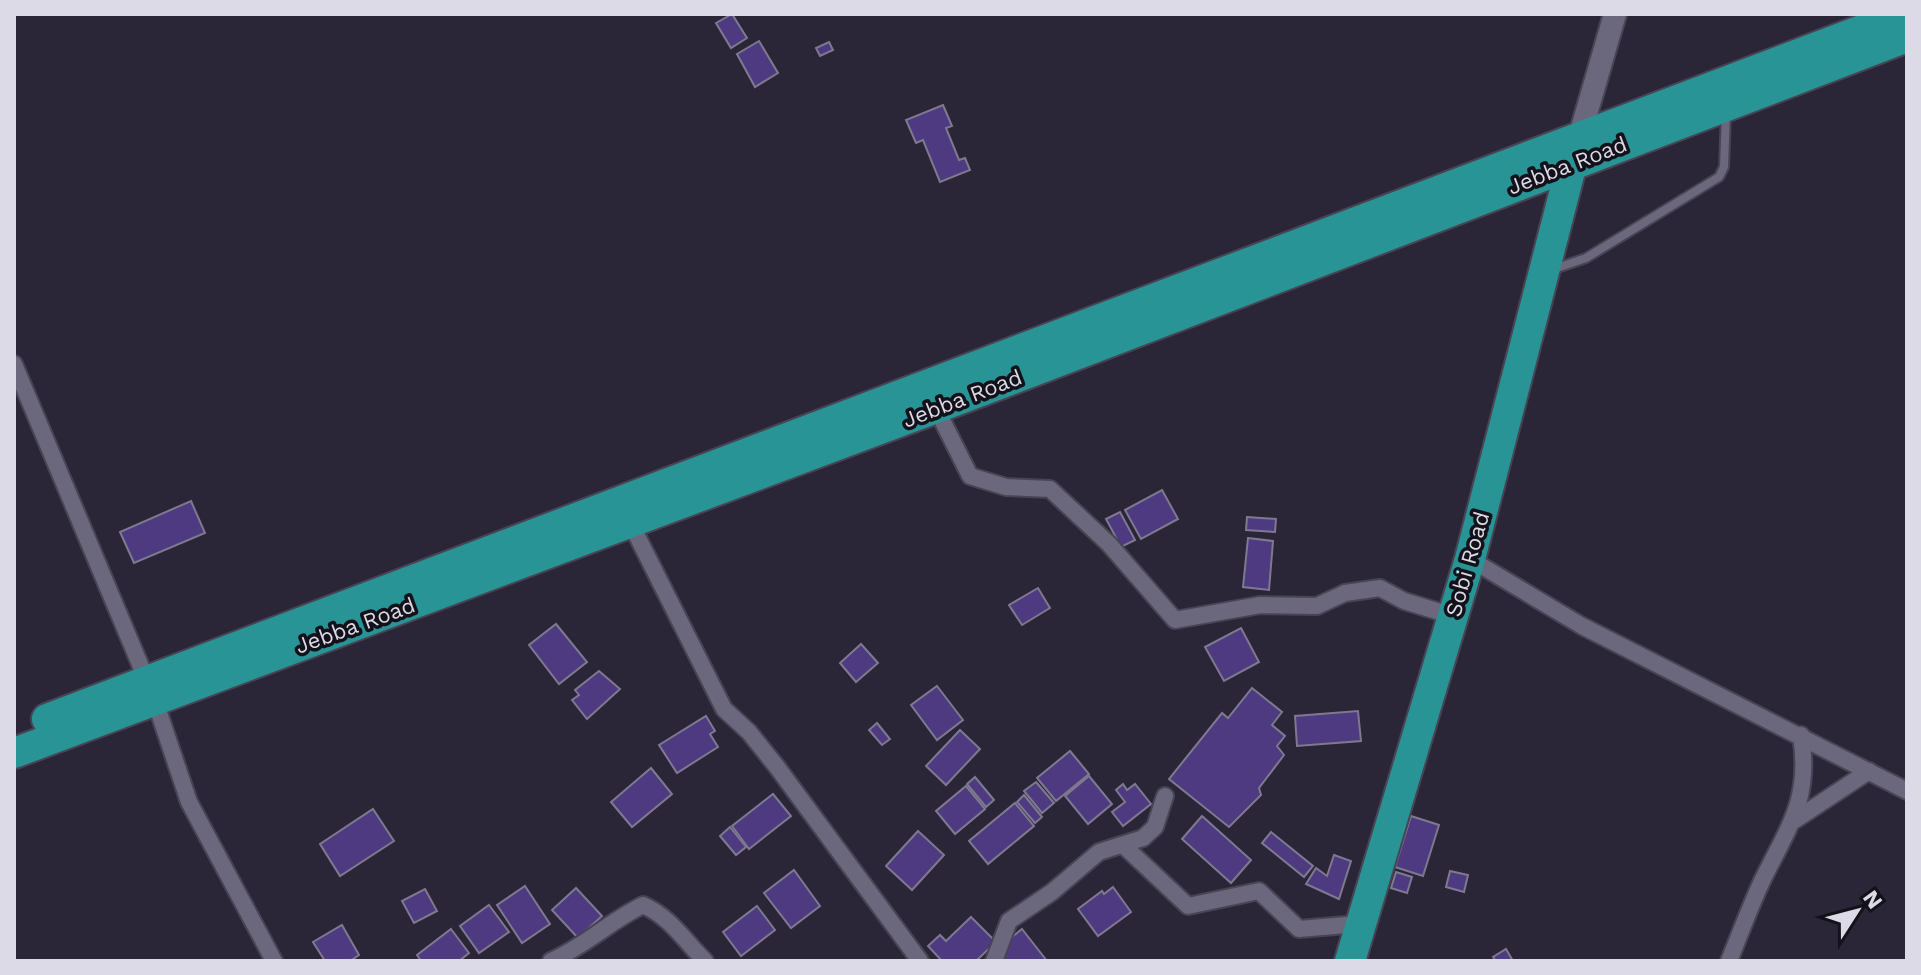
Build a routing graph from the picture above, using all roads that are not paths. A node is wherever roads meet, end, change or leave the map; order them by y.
1 (1615, 14) edge
2 (1904, 14) edge
3 (1907, 37) edge
4 (1726, 105) junction
5 (1576, 149) junction
6 (1544, 273) junction
7 (14, 364) edge
8 (936, 408) junction
9 (630, 522) junction
10 (1470, 559) junction
11 (1453, 616) junction
12 (151, 691) junction
13 (14, 731) edge
14 (1801, 735) junction
15 (14, 753) edge
16 (1869, 771) junction
17 (1907, 791) edge
18 (1165, 796) dead end
19 (1795, 820) junction
20 (1123, 845) junction
21 (1358, 924) junction
22 (274, 961) edge
23 (551, 961) edge
24 (705, 961) edge
25 (920, 961) edge
26 (994, 961) edge
27 (1350, 961) edge
28 (1729, 961) edge

1 - 5 street
2 - 5 highway
3 - 4 highway, Jebba Road
4 - 5 highway, Jebba Road
4 - 6 lane
5 - 6 highway, Sobi Road
5 - 8 highway, Jebba Road
5 - 12 highway
6 - 10 highway, Sobi Road
7 - 12 street
8 - 9 highway, Jebba Road
8 - 11 street
9 - 12 highway, Jebba Road
9 - 25 street
10 - 11 highway, Sobi Road
10 - 14 street
11 - 21 highway, Sobi Road
12 - 13 highway
12 - 15 highway, Jebba Road
12 - 22 street
14 - 16 street
14 - 19 street
16 - 17 street
16 - 19 street
18 - 20 street
19 - 28 street
20 - 21 street
20 - 26 street
21 - 27 highway, Sobi Road
23 - 24 street

